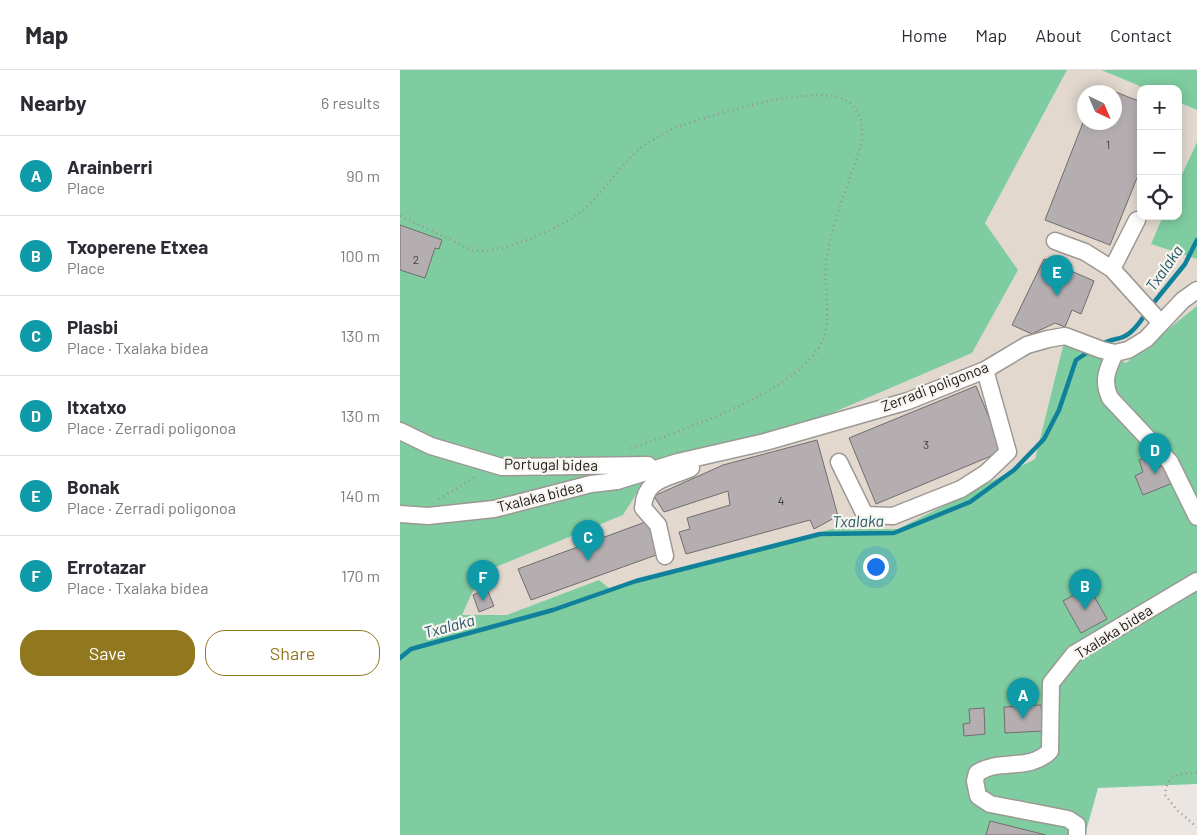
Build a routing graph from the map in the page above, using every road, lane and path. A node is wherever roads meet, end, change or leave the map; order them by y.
1 (400, 216) edge
2 (1138, 220) dead end
3 (1054, 241) dead end
4 (1112, 269) junction
5 (1197, 290) edge
6 (1157, 318) junction
7 (1109, 352) junction
8 (985, 370) junction
9 (400, 431) edge
10 (630, 450) dead end
11 (729, 450) junction
12 (678, 462) junction
13 (839, 462) dead end
14 (502, 466) junction
15 (434, 502) dead end
16 (400, 514) edge
17 (1197, 517) edge
18 (665, 556) dead end
19 (1197, 581) edge
20 (1197, 773) edge
21 (1197, 827) edge
22 (1077, 835) edge

1 - 10 path
2 - 4 street
3 - 4 street
4 - 6 street
5 - 6 street
6 - 7 street
7 - 8 street, Zerradi poligonoa
7 - 17 street
8 - 11 street, Zerradi poligonoa
8 - 13 street
9 - 14 street, Portugal bidea
11 - 12 street, Zerradi poligonoa
11 - 18 street
12 - 14 street, Portugal bidea
12 - 16 street, Txalaka bidea
14 - 15 path
19 - 22 street, Txalaka bidea
20 - 21 path

